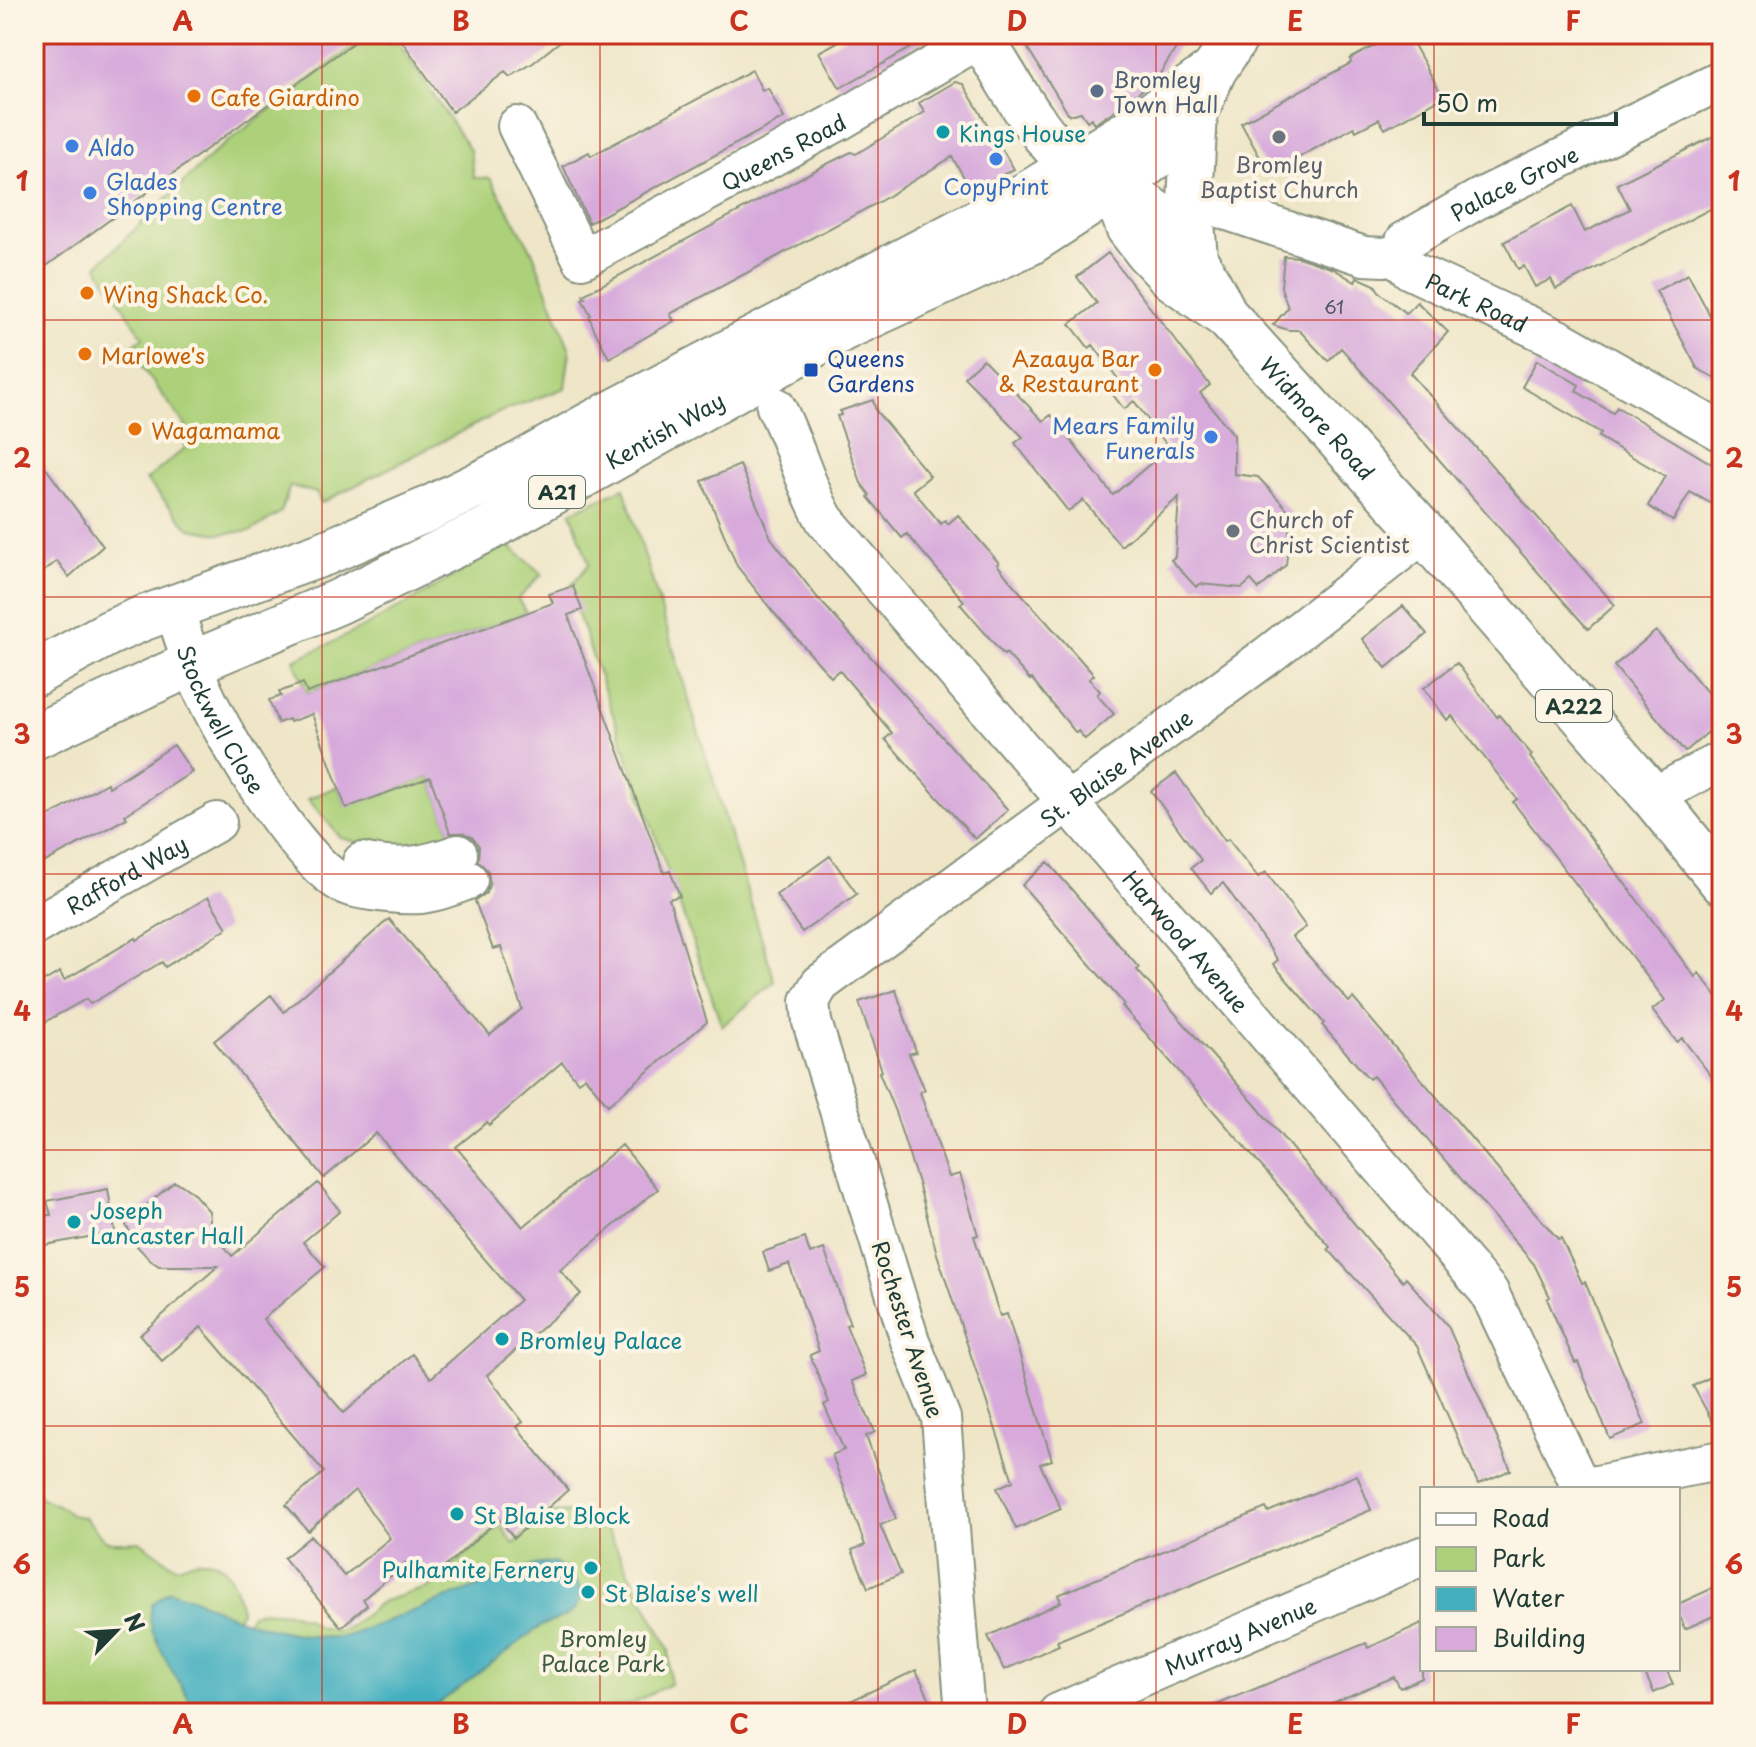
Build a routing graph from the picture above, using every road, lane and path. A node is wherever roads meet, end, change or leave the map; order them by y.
1 (1238, 34) edge
2 (979, 36) edge
3 (1214, 70) junction
4 (1722, 80) edge
5 (1195, 114) junction
6 (517, 126) dead end
7 (1073, 166) junction
8 (1114, 188) junction
9 (1225, 210) dead end
10 (1402, 253) junction
11 (1195, 257) junction
12 (1227, 317) junction
13 (778, 405) dead end
14 (1722, 432) edge
15 (1424, 533) junction
16 (174, 607) junction
17 (191, 664) junction
18 (34, 674) edge
19 (34, 737) edge
20 (1722, 760) edge
21 (1653, 797) junction
22 (1068, 802) junction
23 (217, 822) dead end
24 (461, 873) dead end
25 (1722, 882) edge
26 (34, 926) edge
27 (810, 1001) joint
28 (1722, 1460) edge
29 (1579, 1487) edge
30 (1584, 1487) edge
31 (1420, 1557) edge
32 (965, 1713) edge
33 (1058, 1713) edge

1 - 3 main road, A21
2 - 6 street, Queens Road
2 - 7 main road, Widmore Road / A222
3 - 5 main road, A21
3 - 7 main road, A21
4 - 10 street, Palace Grove
5 - 8 main road, A21
5 - 11 main road
7 - 8 main road, Widmore Road / A222
7 - 16 main road, Kentish Way / A21
8 - 11 main road, Widmore Road / A222
8 - 12 main road, Widmore Road / A222
8 - 17 main road, Kentish Way / A21
9 - 10 street
10 - 14 street, Park Road
11 - 12 main road, Widmore Road / A222
12 - 15 main road, Widmore Road / A222
13 - 22 street, Harwood Avenue
15 - 21 main road, Widmore Road / A222
15 - 22 street, St. Blaise Avenue
16 - 17 street, Stockwell Close
16 - 18 main road, Kentish Way / A21
17 - 19 main road, Kentish Way / A21
17 - 24 street, Stockwell Close
20 - 21 street
21 - 25 main road, Widmore Road / A222
22 - 27 street, St. Blaise Avenue
22 - 29 street, Harwood Avenue
23 - 26 street, Rafford Way
27 - 32 street, Rochester Avenue
28 - 30 street
31 - 33 street, Murray Avenue

